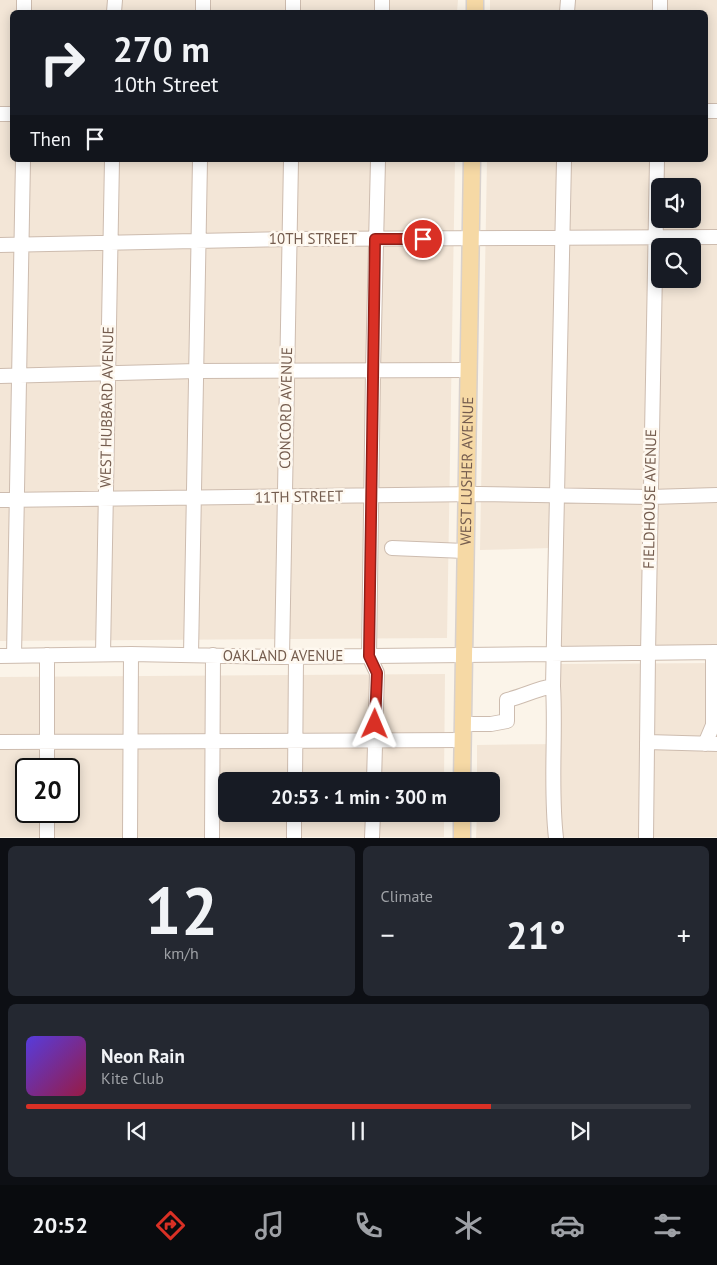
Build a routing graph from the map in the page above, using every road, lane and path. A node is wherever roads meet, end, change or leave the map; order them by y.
1 (23, 162) edge
2 (112, 162) edge
3 (200, 162) edge
4 (291, 162) edge
5 (378, 162) edge
6 (472, 162) edge
7 (564, 162) edge
8 (656, 162) edge
9 (717, 237) edge
10 (655, 238) edge
11 (686, 238) edge
12 (289, 239) junction
13 (375, 239) junction
14 (470, 239) junction
15 (562, 239) junction
16 (651, 239) edge
17 (198, 241) junction
18 (110, 242) junction
19 (21, 244) junction
20 (0, 245) edge
21 (654, 288) edge
22 (287, 370) junction
23 (468, 370) junction
24 (198, 371) junction
25 (373, 371) junction
26 (108, 374) junction
27 (0, 376) edge
28 (19, 376) junction
29 (466, 494) junction
30 (717, 495) edge
31 (371, 496) junction
32 (556, 496) junction
33 (285, 497) junction
34 (650, 497) junction
35 (195, 498) junction
36 (106, 499) junction
37 (0, 500) edge
38 (16, 500) junction
39 (392, 548) dead end
40 (465, 551) junction
41 (715, 652) edge
42 (103, 654) junction
43 (131, 654) junction
44 (554, 654) junction
45 (648, 654) junction
46 (47, 655) junction
47 (191, 655) junction
48 (213, 655) junction
49 (464, 655) junction
50 (7, 656) edge
51 (369, 656) junction
52 (289, 657) junction
53 (554, 686) junction
54 (463, 732) junction
55 (375, 740) junction
56 (212, 741) junction
57 (295, 741) junction
58 (0, 742) edge
59 (48, 742) junction
60 (130, 742) junction
61 (647, 742) junction
62 (711, 744) edge
63 (48, 758) edge
64 (295, 772) edge
65 (374, 772) edge
66 (462, 772) edge
67 (294, 822) edge
68 (373, 822) edge
69 (462, 822) edge
70 (47, 823) edge
71 (47, 838) edge
72 (130, 838) edge
73 (212, 838) edge
74 (294, 838) edge
75 (372, 838) edge
76 (462, 838) edge
77 (556, 838) edge
78 (646, 838) edge

1 - 19 street
2 - 18 street, WEST HUBBARD AVENUE
3 - 17 street
4 - 12 street, CONCORD AVENUE
5 - 13 street
6 - 14 main road, WEST LUSHER AVENUE
7 - 15 street
8 - 10 street, FIELDHOUSE AVENUE
9 - 11 street, 10TH STREET
12 - 13 street, 10TH STREET
12 - 17 street, 10TH STREET
12 - 22 street, CONCORD AVENUE
13 - 14 street, 10TH STREET
13 - 25 street
14 - 15 street, 10TH STREET
14 - 23 main road, WEST LUSHER AVENUE
15 - 16 street, 10TH STREET
15 - 32 street
17 - 18 street, 10TH STREET
17 - 24 street
18 - 19 street, 10TH STREET
18 - 26 street, WEST HUBBARD AVENUE
19 - 20 street, 10TH STREET
19 - 28 street
21 - 34 street, FIELDHOUSE AVENUE
22 - 24 street
22 - 25 street
22 - 33 street, CONCORD AVENUE
23 - 25 street
23 - 29 main road, WEST LUSHER AVENUE
24 - 26 street
24 - 35 street
25 - 31 street
26 - 28 street
26 - 36 street, WEST HUBBARD AVENUE
27 - 28 street
28 - 38 street
29 - 31 street, 11TH STREET
29 - 32 street, 11TH STREET
29 - 40 main road, WEST LUSHER AVENUE
30 - 34 street, 11TH STREET
31 - 33 street, 11TH STREET
31 - 51 street
32 - 34 street, 11TH STREET
32 - 44 street
33 - 35 street, 11TH STREET
33 - 52 street, CONCORD AVENUE
34 - 45 street, FIELDHOUSE AVENUE
35 - 36 street, 11TH STREET
35 - 47 street
36 - 38 street, 11TH STREET
36 - 42 street, WEST HUBBARD AVENUE
37 - 38 street, 11TH STREET
38 - 50 street
39 - 40 street
40 - 49 main road, WEST LUSHER AVENUE
41 - 45 street, OAKLAND AVENUE
41 - 62 street
42 - 43 street, OAKLAND AVENUE
42 - 46 street, OAKLAND AVENUE
43 - 47 street, OAKLAND AVENUE
43 - 60 street
44 - 45 street, OAKLAND AVENUE
44 - 49 street, OAKLAND AVENUE
44 - 53 street
45 - 61 street, FIELDHOUSE AVENUE
46 - 50 street, OAKLAND AVENUE
46 - 59 street
47 - 48 street, OAKLAND AVENUE
48 - 52 street, OAKLAND AVENUE
48 - 56 street
49 - 51 street, OAKLAND AVENUE
49 - 54 main road, WEST LUSHER AVENUE
51 - 52 street, OAKLAND AVENUE
51 - 55 street
52 - 57 street, CONCORD AVENUE
53 - 54 street
53 - 77 street
54 - 55 street
54 - 66 main road, WEST LUSHER AVENUE
55 - 57 street
55 - 65 street
56 - 57 street
56 - 60 street
56 - 73 street
57 - 64 street, CONCORD AVENUE
58 - 59 street
59 - 60 street
59 - 63 street
60 - 72 street
61 - 62 street
61 - 78 street, FIELDHOUSE AVENUE
67 - 74 street
68 - 75 street
69 - 76 main road
70 - 71 street

